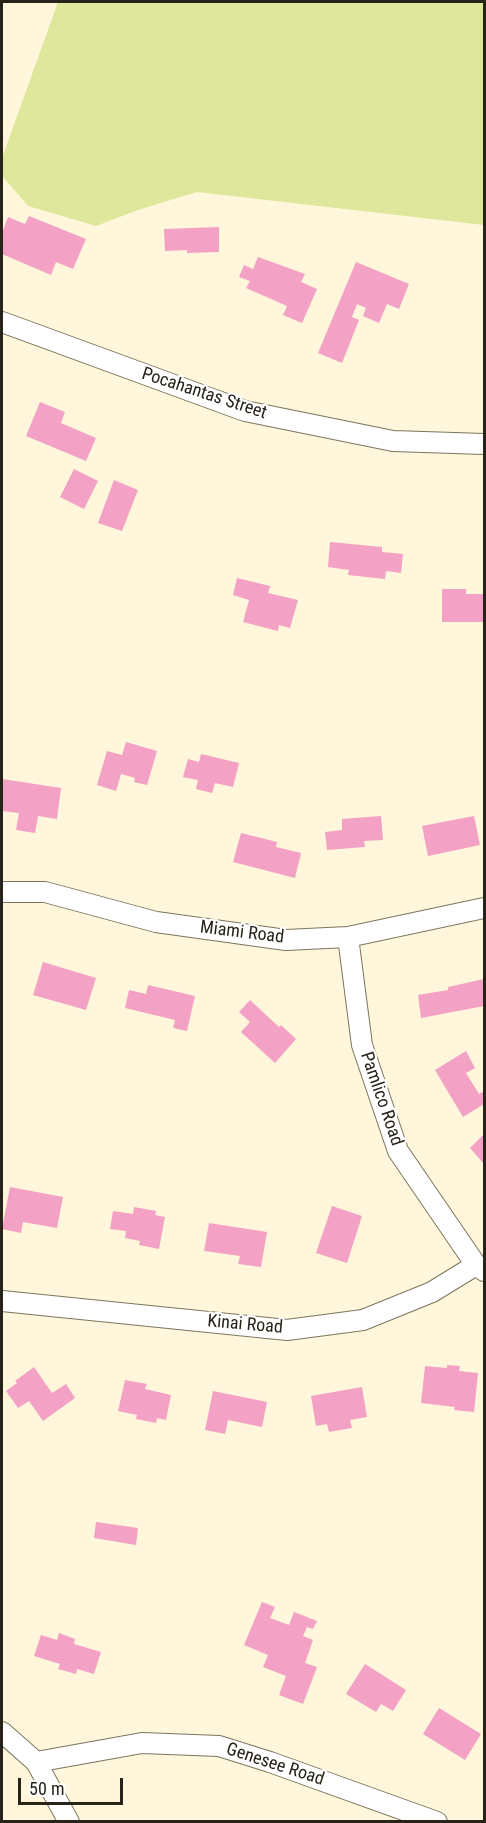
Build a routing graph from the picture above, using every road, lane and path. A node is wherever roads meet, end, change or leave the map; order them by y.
1 (2, 322) edge
2 (484, 444) edge
3 (2, 892) edge
4 (484, 908) edge
5 (348, 937) junction
6 (480, 1268) edge
7 (2, 1301) edge
8 (2, 1732) edge
9 (36, 1762) junction
10 (69, 1821) edge
11 (437, 1821) edge

1 - 2 street, Pocahantas Street
3 - 5 street, Miami Road
4 - 5 street, Miami Road
5 - 6 street, Pamlico Road
6 - 7 street, Kinai Road
8 - 9 street
9 - 10 street
9 - 11 street, Genesee Road

